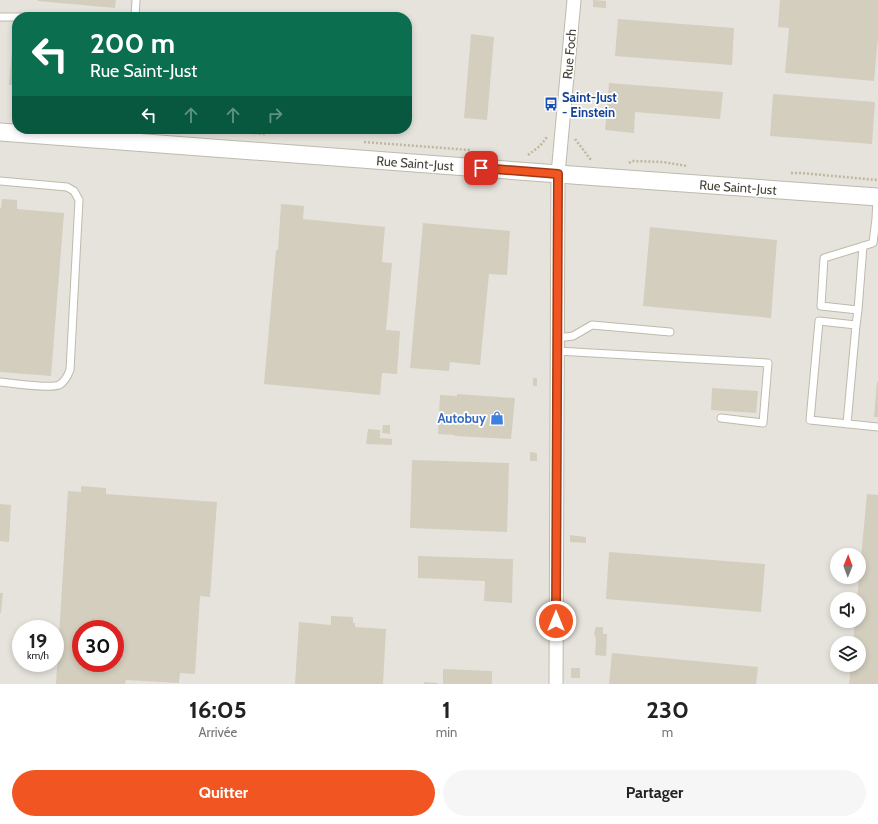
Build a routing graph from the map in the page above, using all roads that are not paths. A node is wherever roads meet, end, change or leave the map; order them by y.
1 (136, 0) edge
2 (574, 0) edge
3 (135, 12) edge
4 (0, 17) edge
5 (12, 17) edge
6 (0, 132) edge
7 (12, 133) edge
8 (27, 134) edge
9 (558, 174) junction
10 (0, 181) edge
11 (877, 197) edge
12 (863, 246) junction
13 (858, 310) junction
14 (856, 325) junction
15 (670, 332) dead end
16 (557, 345) junction
17 (0, 382) edge
18 (721, 418) dead end
19 (847, 424) junction
20 (878, 427) edge
21 (556, 684) edge

1 - 3 lane
2 - 9 street, Rue Foch
4 - 5 lane
6 - 7 street, Rue Saint-Just
8 - 9 street, Rue Saint-Just
9 - 11 street, Rue Saint-Just
9 - 16 street, Rue Foch
10 - 17 lane
11 - 12 lane
12 - 13 lane
12 - 13 lane
13 - 14 lane
14 - 19 lane
14 - 19 lane
15 - 16 lane
16 - 18 lane
16 - 21 street, Rue Foch
19 - 20 lane

